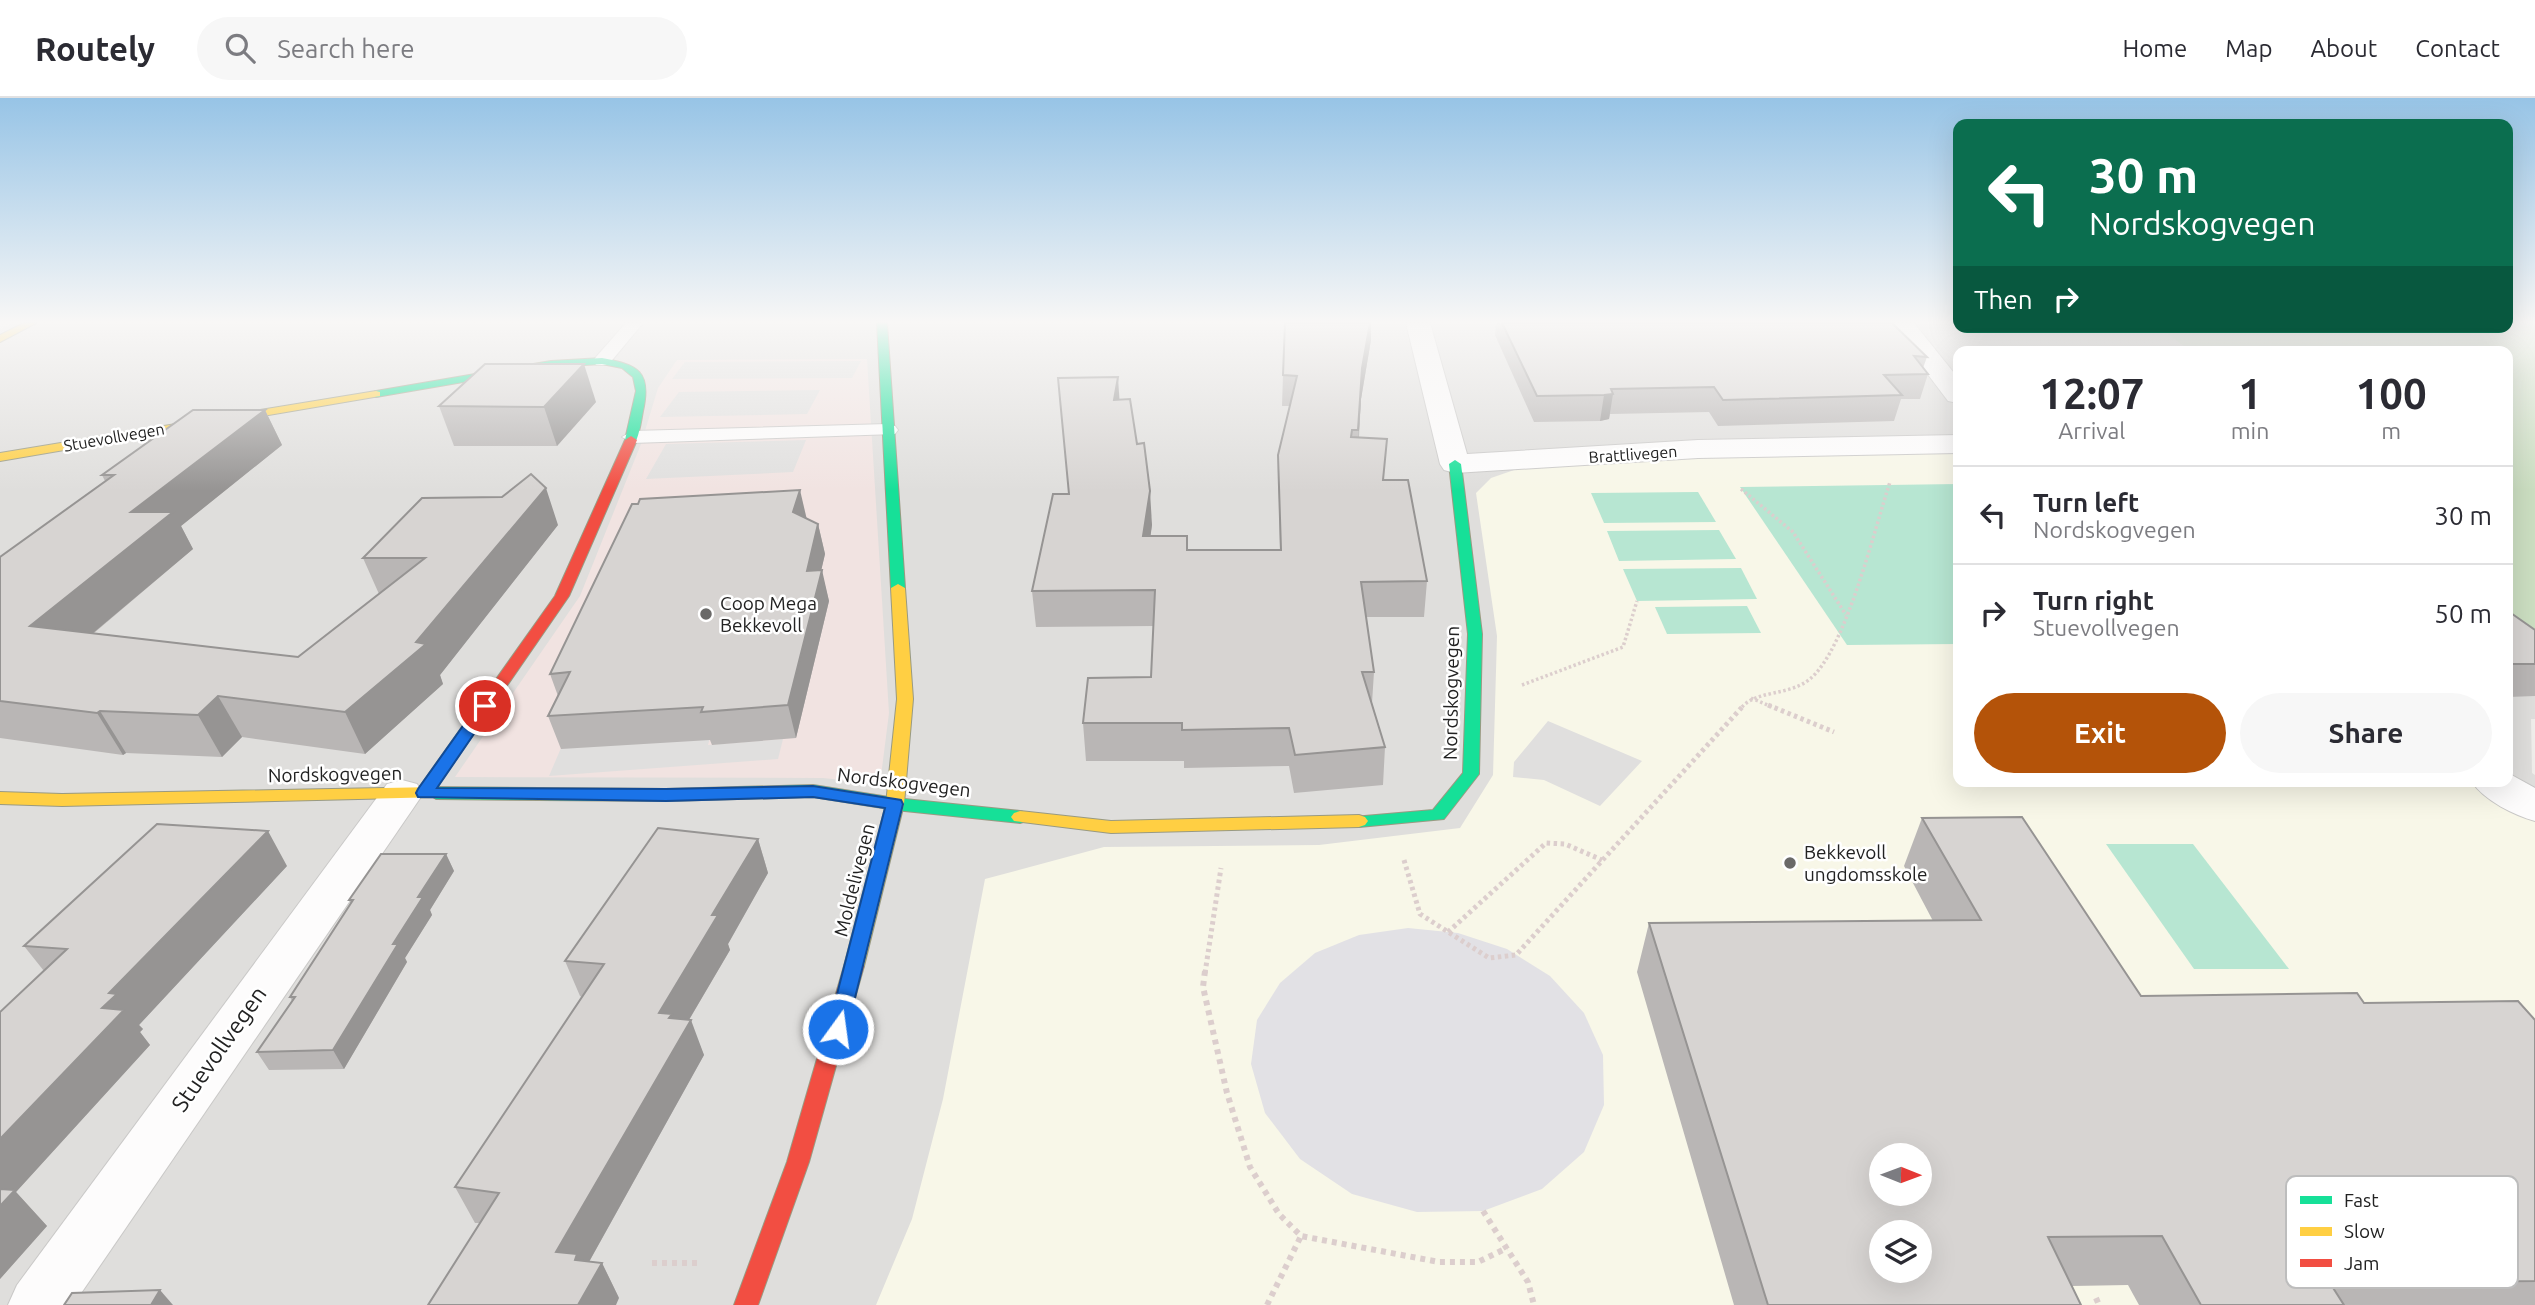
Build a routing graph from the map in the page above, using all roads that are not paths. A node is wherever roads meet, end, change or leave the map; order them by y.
1 (460, 379) edge
2 (639, 379) edge
3 (885, 379) edge
4 (1433, 379) edge
5 (888, 430) junction
6 (632, 437) junction
7 (1953, 444) edge
8 (0, 457) edge
9 (1455, 464) junction
10 (2501, 787) edge
11 (413, 793) junction
12 (0, 798) edge
13 (894, 804) junction
14 (2535, 807) edge
15 (38, 1305) edge
16 (746, 1305) edge

1 - 8 street, Stuevollvegen
2 - 6 street, Stuevollvegen
3 - 5 street, Moldelivegen
4 - 9 street
5 - 6 lane
5 - 13 street, Moldelivegen
6 - 11 street, Stuevollvegen
7 - 9 street, Brattlivegen
9 - 13 street, Nordskogvegen
10 - 14 street
11 - 12 street, Nordskogvegen
11 - 13 street, Nordskogvegen
11 - 15 street, Stuevollvegen
13 - 16 street, Moldelivegen

